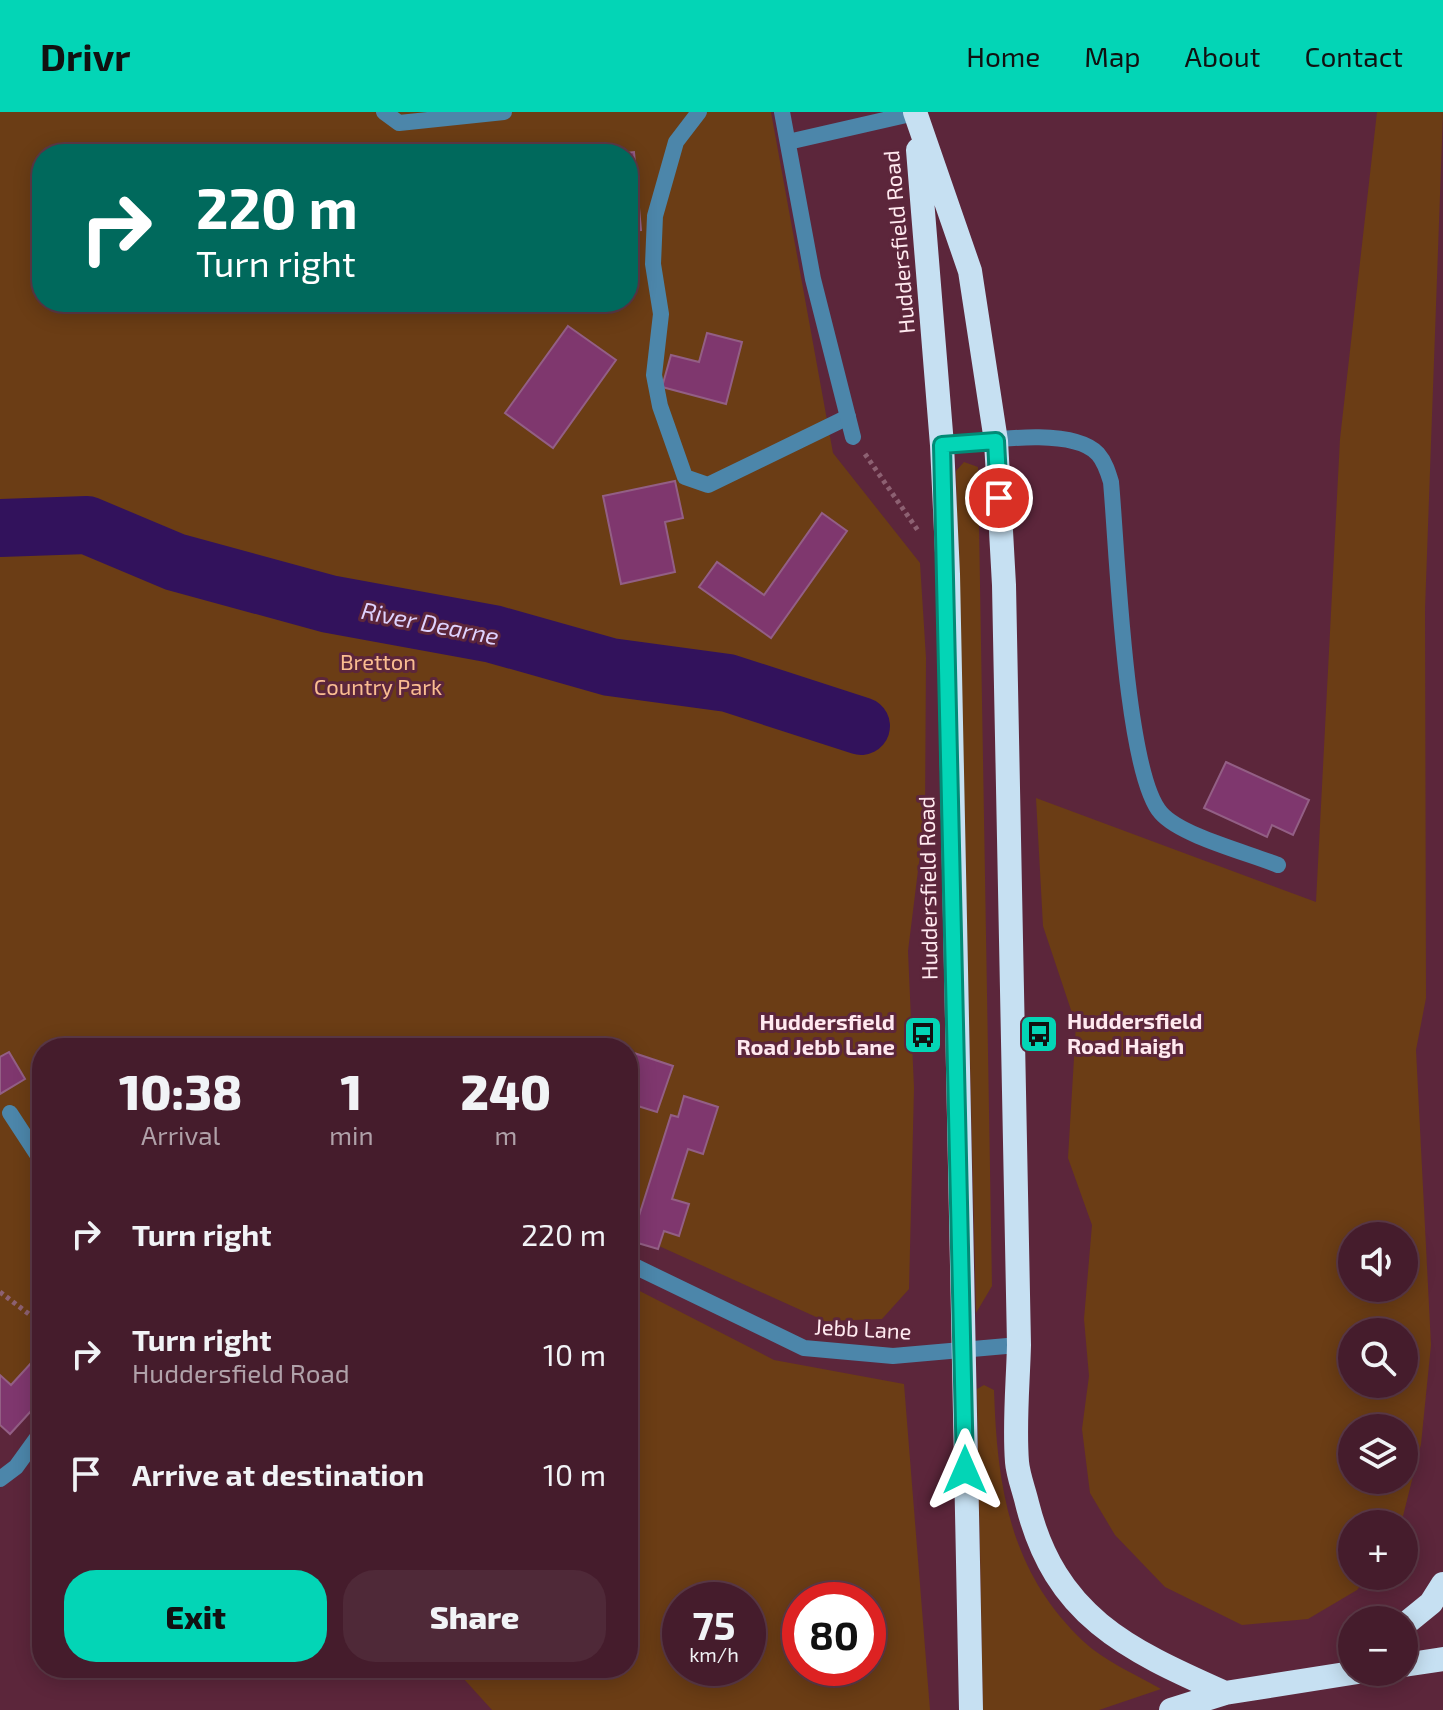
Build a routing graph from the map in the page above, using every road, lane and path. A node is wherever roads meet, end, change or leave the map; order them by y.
1 (384, 112) edge
2 (504, 112) edge
3 (699, 112) edge
4 (782, 112) edge
5 (915, 113) edge
6 (788, 142) junction
7 (848, 417) junction
8 (853, 437) joint
9 (996, 441) junction
10 (942, 445) junction
11 (922, 536) dead end
12 (1278, 865) dead end
13 (10, 1113) dead end
14 (32, 1147) edge
15 (638, 1268) edge
16 (0, 1292) edge
17 (32, 1316) edge
18 (1019, 1345) junction
19 (964, 1349) junction
20 (32, 1445) edge
21 (0, 1479) edge
22 (1443, 1584) edge
23 (1418, 1614) edge
24 (1443, 1659) edge
25 (1418, 1663) edge
26 (1338, 1673) edge
27 (1225, 1693) junction
28 (971, 1710) edge
29 (1171, 1710) edge

1 - 2 street
3 - 7 street
4 - 6 street
5 - 6 street, Huddersfield Road
5 - 9 highway, Huddersfield Road
5 - 10 highway, Huddersfield Road
6 - 7 street
7 - 8 street
8 - 11 path
9 - 10 street
9 - 12 street
9 - 18 highway, Huddersfield Road
10 - 19 highway, Huddersfield Road
13 - 14 street
15 - 19 street, Jebb Lane
16 - 17 path
18 - 19 street, Jebb Lane
18 - 27 highway, Huddersfield Road
19 - 28 highway, Huddersfield Road
20 - 21 street
22 - 23 highway
24 - 25 highway
26 - 27 highway
27 - 29 highway

